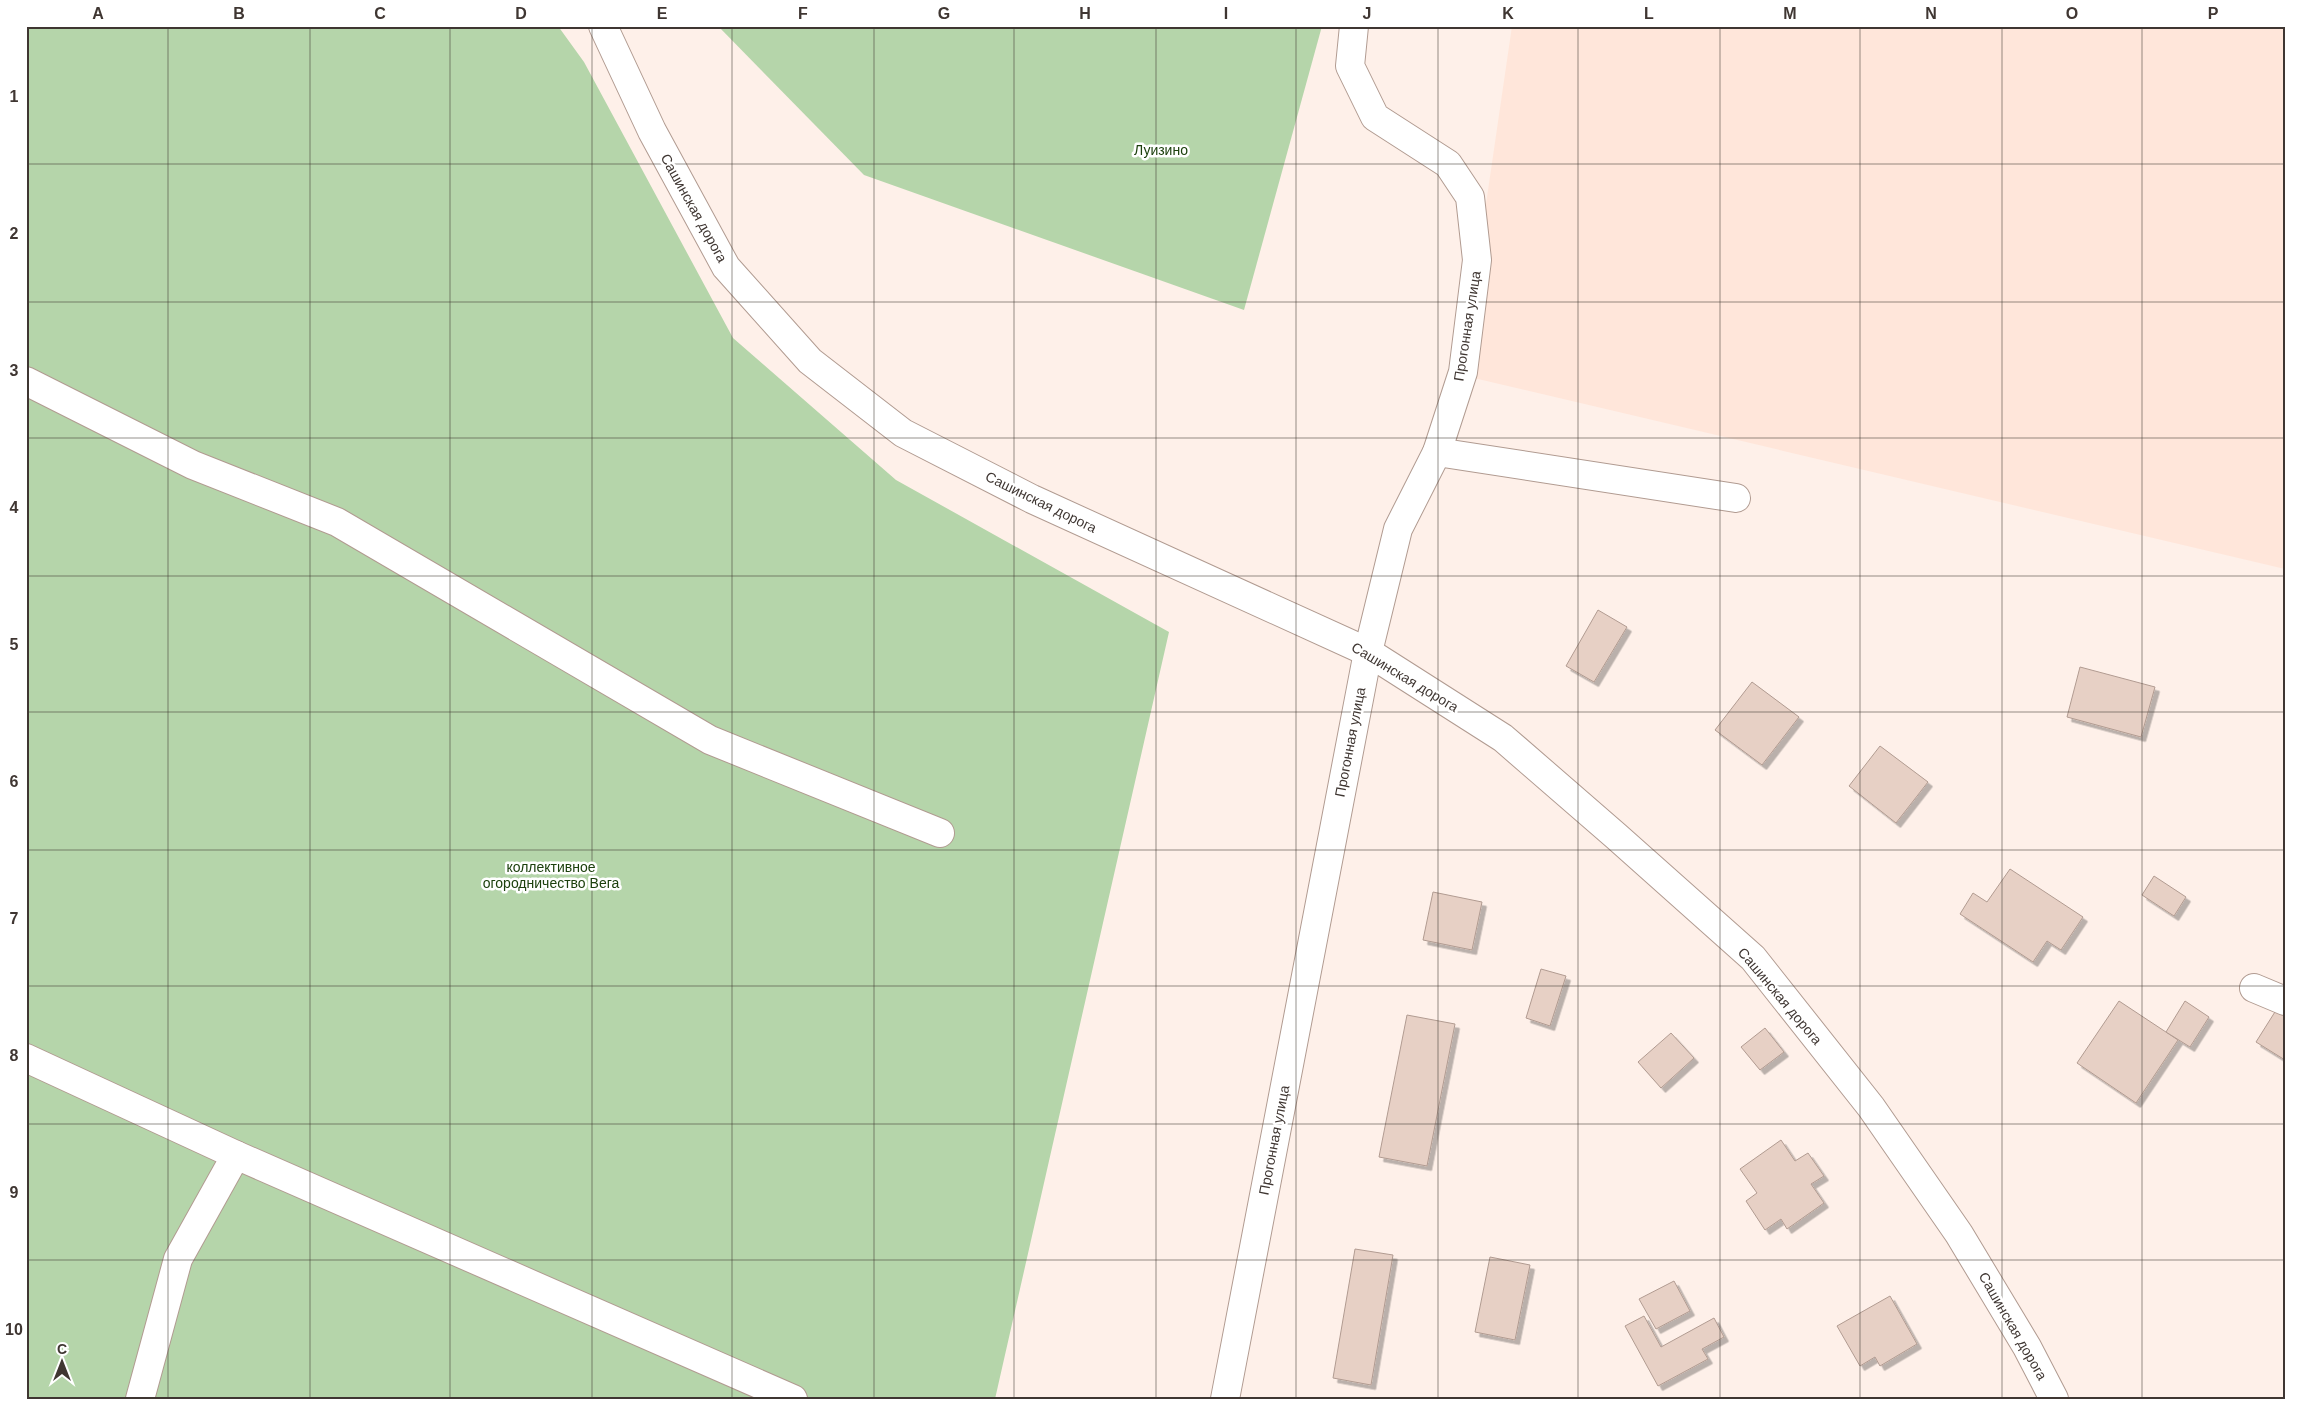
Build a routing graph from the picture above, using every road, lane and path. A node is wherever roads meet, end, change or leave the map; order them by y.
1 (603, 26) edge
2 (1354, 26) edge
3 (26, 381) edge
4 (1437, 452) junction
5 (1736, 498) dead end
6 (1368, 652) junction
7 (940, 833) dead end
8 (2254, 988) dead end
9 (2285, 1001) edge
10 (26, 1058) edge
11 (236, 1155) junction
12 (140, 1399) edge
13 (793, 1399) edge
14 (1224, 1399) edge
15 (2054, 1399) edge

1 - 6 street, Сашинская дорога
2 - 4 street, Прогонная улица
3 - 7 street
4 - 5 street
4 - 6 street, Прогонная улица
6 - 14 street, Прогонная улица
6 - 15 street, Сашинская дорога
8 - 9 street
10 - 11 street
11 - 12 street
11 - 13 street

